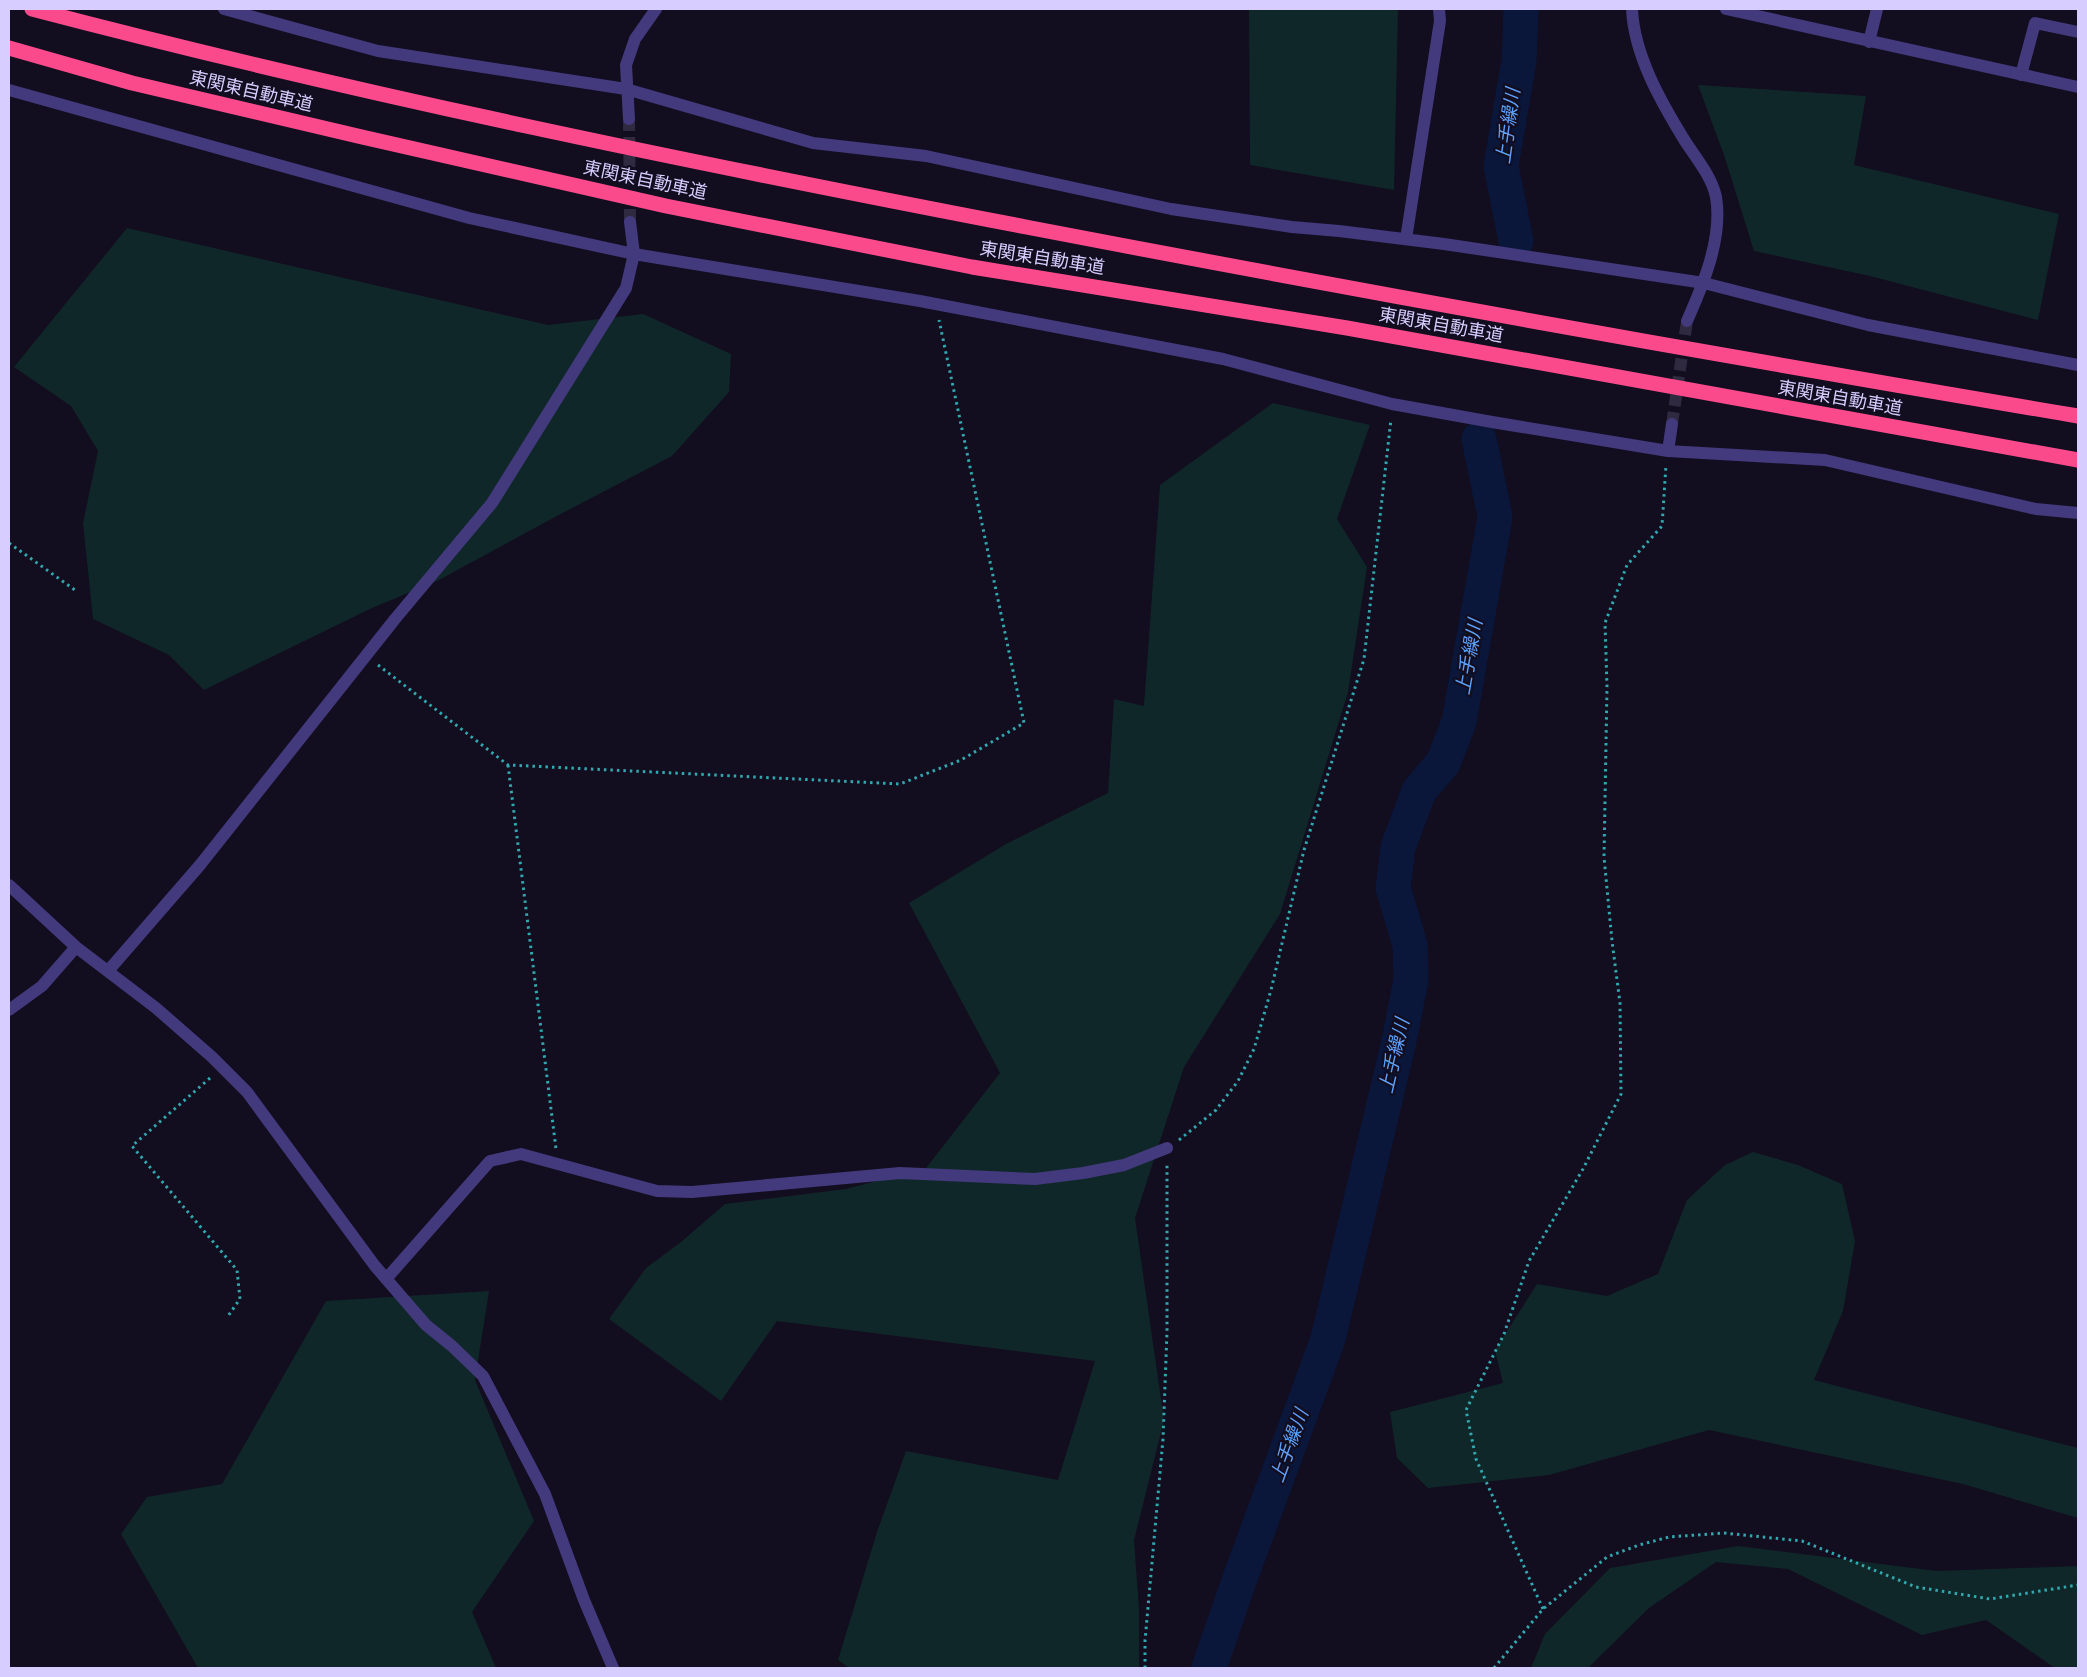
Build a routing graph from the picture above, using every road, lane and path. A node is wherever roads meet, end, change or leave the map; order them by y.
1 (32, 9) edge
2 (224, 9) edge
3 (656, 9) edge
4 (1439, 9) edge
5 (1632, 9) edge
6 (1726, 9) edge
7 (1877, 9) edge
8 (2078, 32) edge
9 (1869, 42) junction
10 (9, 48) edge
11 (2021, 75) junction
12 (2078, 87) edge
13 (626, 89) junction
14 (9, 90) edge
15 (629, 119) tunnel mouth
16 (630, 222) tunnel mouth
17 (1406, 239) junction
18 (634, 254) junction
19 (1704, 283) junction
20 (935, 304) junction
21 (1687, 321) tunnel mouth
22 (2078, 365) edge
23 (1392, 404) junction
24 (2078, 416) edge
25 (1672, 424) tunnel mouth
26 (1668, 451) junction
27 (2078, 460) edge
28 (2078, 513) edge
29 (9, 543) edge
30 (75, 590) dead end
31 (366, 656) junction
32 (508, 765) junction
33 (9, 885) edge
34 (76, 947) junction
35 (108, 971) junction
36 (9, 1010) edge
37 (222, 1067) junction
38 (1167, 1148) junction
39 (558, 1164) junction
40 (386, 1279) junction
41 (228, 1316) dead end
42 (2078, 1585) edge
43 (1543, 1609) junction
44 (613, 1668) edge
45 (1145, 1668) edge
46 (1494, 1668) edge

1 - 24 highway, 東関東自動車道
2 - 13 street
3 - 13 street
4 - 17 street
5 - 19 street
6 - 9 street
7 - 9 street
8 - 11 street
9 - 11 street
10 - 27 highway, 東関東自動車道
11 - 12 street
13 - 15 street
13 - 17 street
14 - 18 street
16 - 18 street
17 - 19 street
18 - 20 street
18 - 31 street
19 - 21 street
19 - 22 street
20 - 23 street
20 - 32 path
23 - 26 street
23 - 38 path
25 - 26 street
26 - 28 street
26 - 43 path
29 - 30 path
31 - 32 path
31 - 35 street
32 - 39 path
33 - 34 street
34 - 35 street
34 - 36 street
35 - 37 street
37 - 40 street
37 - 41 path
38 - 39 street
38 - 45 path
39 - 40 street
40 - 44 street
42 - 43 path
43 - 46 path

